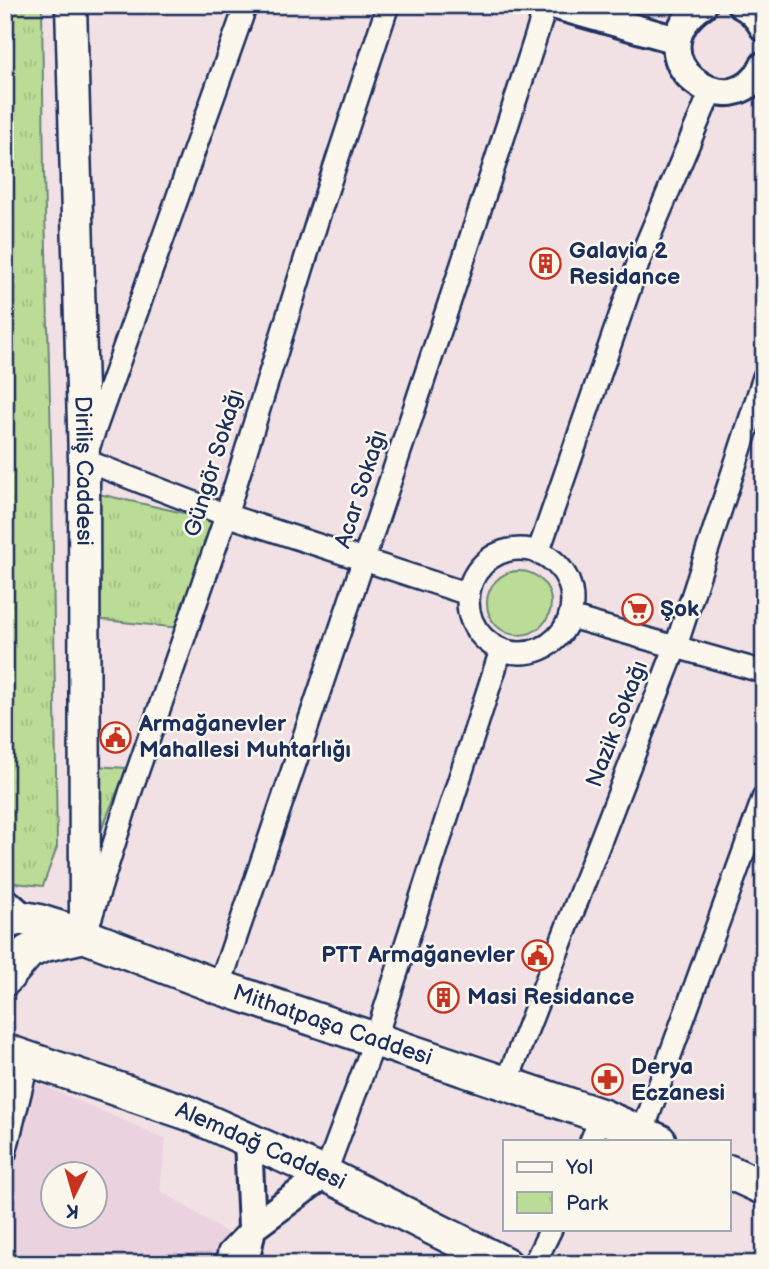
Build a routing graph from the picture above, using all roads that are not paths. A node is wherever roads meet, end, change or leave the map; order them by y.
1 (72, 5) edge
2 (246, 5) edge
3 (388, 5) edge
4 (546, 5) edge
5 (553, 5) edge
6 (703, 5) edge
7 (741, 5) edge
8 (764, 28) edge
9 (677, 40) junction
10 (764, 65) edge
11 (711, 91) junction
12 (764, 377) edge
13 (84, 460) junction
14 (226, 515) junction
15 (538, 553) junction
16 (365, 560) junction
17 (468, 594) junction
18 (570, 617) junction
19 (676, 646) junction
20 (501, 650) junction
21 (764, 672) edge
22 (764, 796) edge
23 (8, 914) edge
24 (86, 936) junction
25 (5, 979) edge
26 (219, 987) junction
27 (5, 1038) edge
28 (375, 1040) junction
29 (18, 1055) edge
30 (506, 1084) junction
31 (596, 1129) edge
32 (650, 1137) edge
33 (248, 1140) junction
34 (5, 1153) edge
35 (730, 1172) edge
36 (325, 1174) junction
37 (764, 1188) edge
38 (252, 1228) junction
39 (551, 1230) edge
40 (226, 1264) edge
41 (245, 1264) edge
42 (505, 1264) edge
43 (534, 1264) edge

1 - 13 main road, Diriliş Caddesi
2 - 13 street
3 - 14 street, Güngör Sokağı
4 - 16 street, Acar Sokağı
5 - 9 street
6 - 9 street
7 - 8 street
9 - 11 street
10 - 11 street
11 - 15 street
12 - 19 street, Nazik Sokağı
13 - 14 street
13 - 24 main road, Diriliş Caddesi
14 - 16 street
14 - 24 street, Güngör Sokağı
15 - 17 street
15 - 18 street
16 - 17 street
16 - 26 street, Acar Sokağı
17 - 20 street
18 - 19 street
18 - 20 street
19 - 21 street
19 - 30 street, Nazik Sokağı
20 - 28 street
22 - 32 street
23 - 24 main road, Mithatpaşa Caddesi
24 - 25 main road
24 - 26 main road, Mithatpaşa Caddesi
26 - 28 main road, Mithatpaşa Caddesi
27 - 29 main road, Alemdağ Caddesi
28 - 30 main road, Mithatpaşa Caddesi
28 - 36 street
29 - 33 main road, Alemdağ Caddesi
29 - 34 street
30 - 31 main road, Mithatpaşa Caddesi
31 - 32 main road, Mithatpaşa Caddesi
33 - 36 main road, Alemdağ Caddesi
33 - 38 street
35 - 37 main road
36 - 38 street
36 - 42 main road, Alemdağ Caddesi
38 - 40 street
38 - 41 street
39 - 43 street

